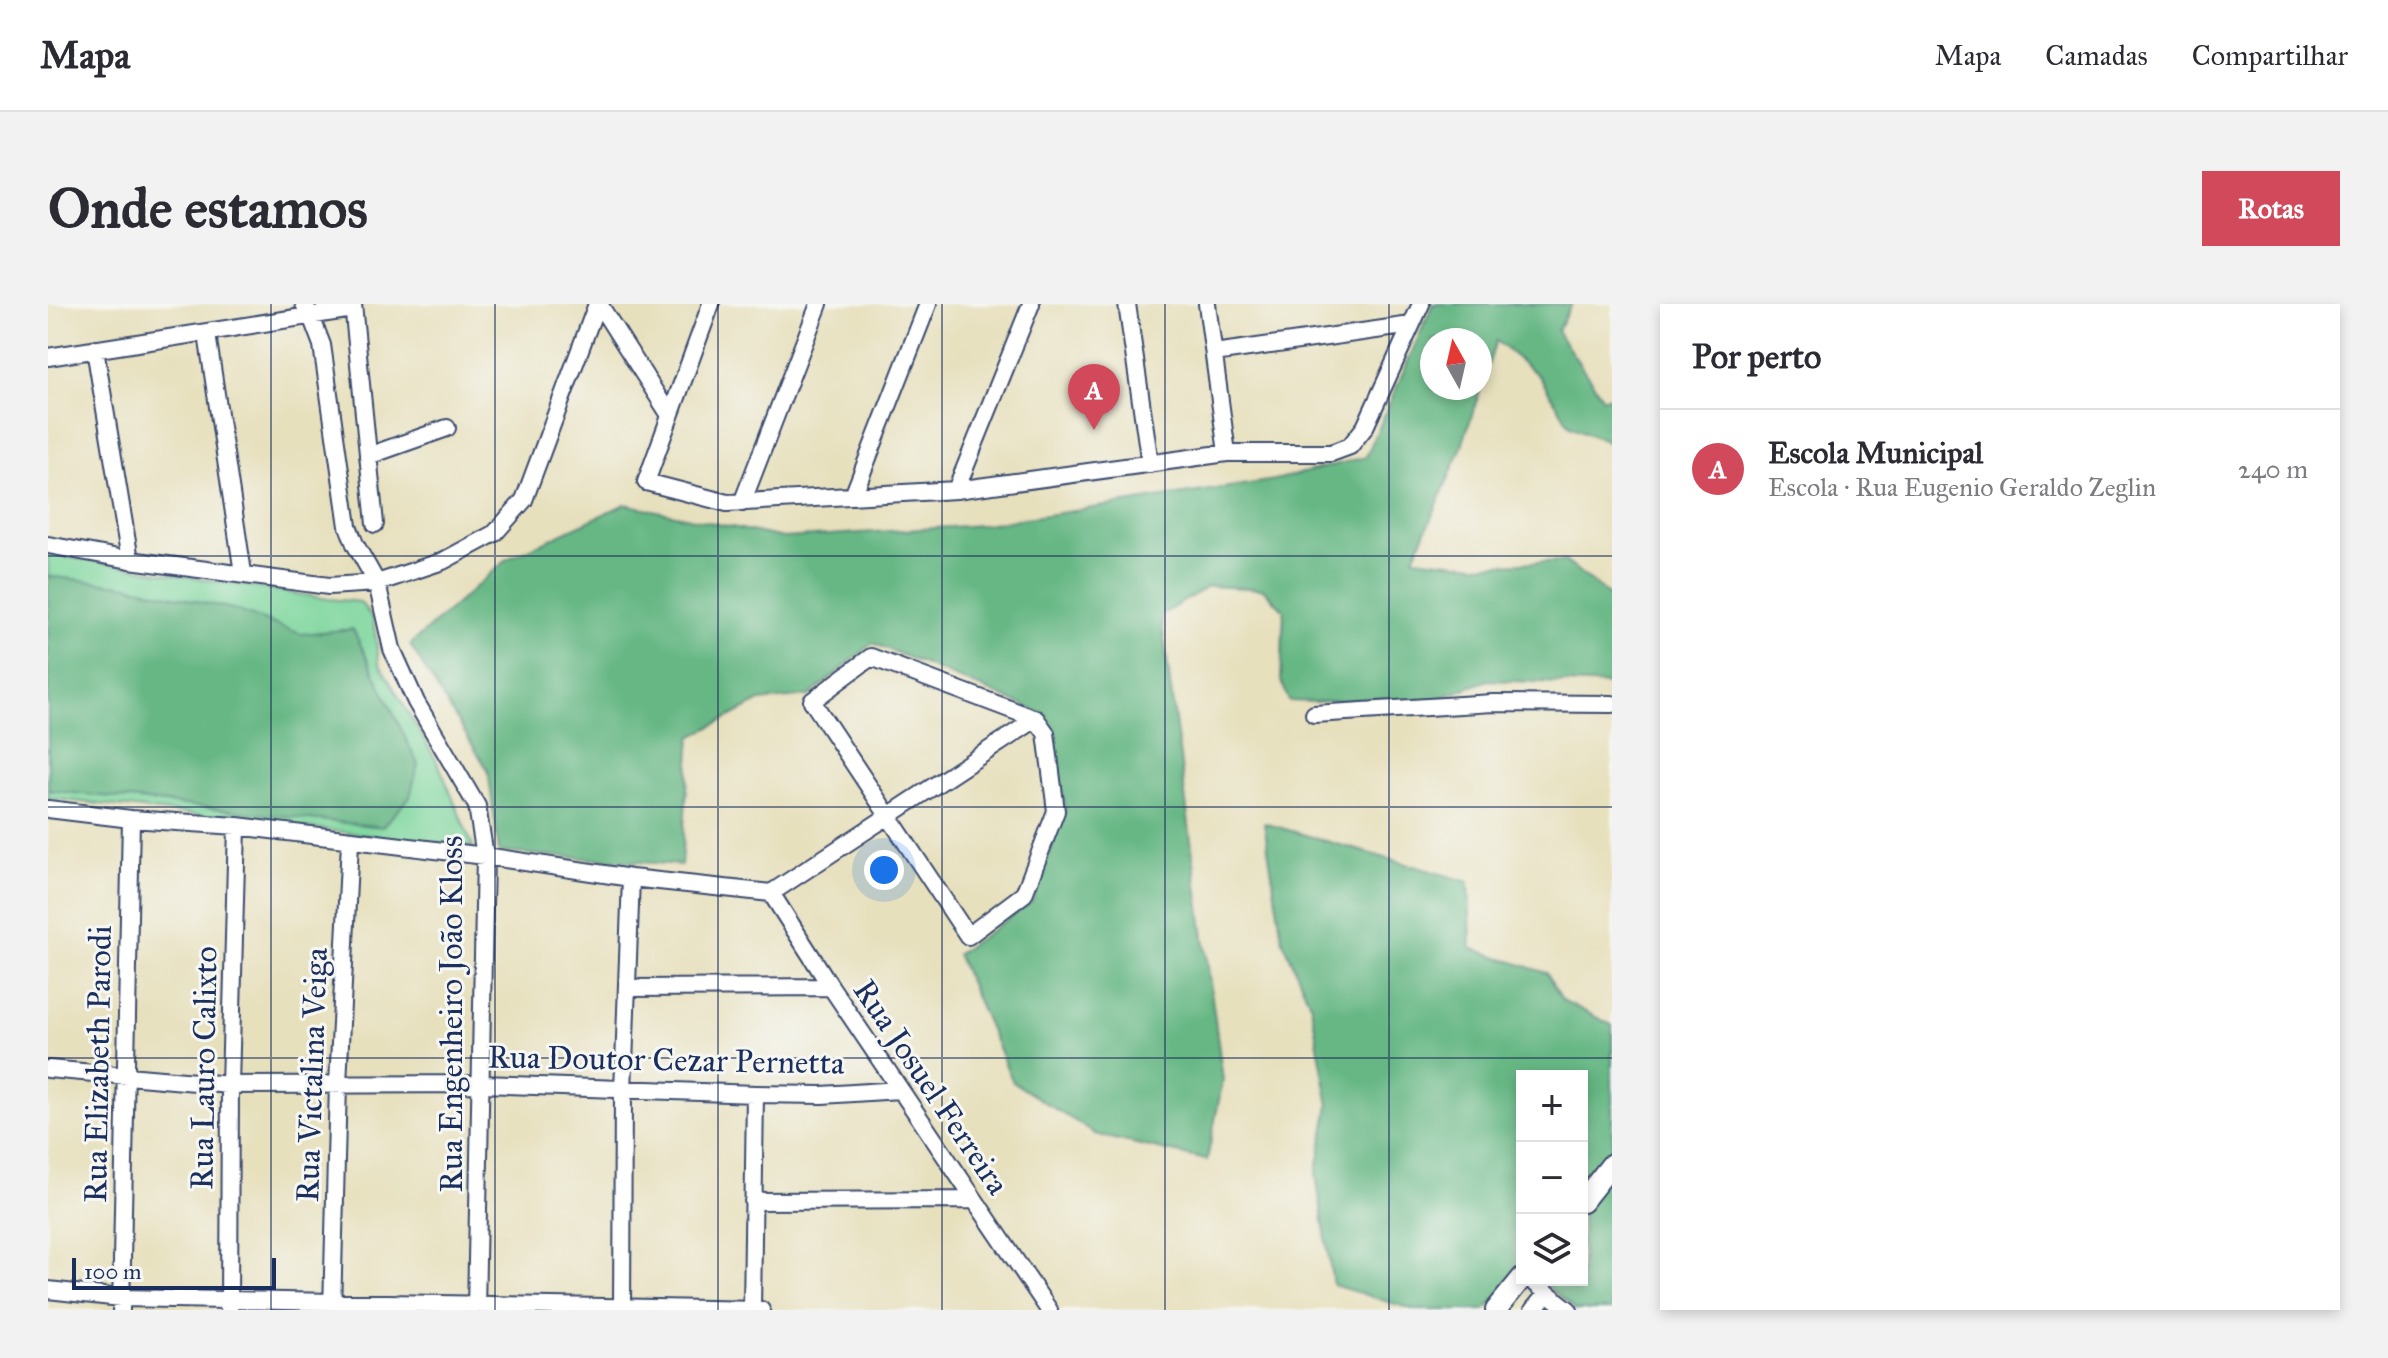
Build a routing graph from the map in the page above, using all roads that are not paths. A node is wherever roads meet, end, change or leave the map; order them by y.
1 (598, 304) edge
2 (711, 304) edge
3 (819, 304) edge
4 (928, 304) edge
5 (1031, 304) edge
6 (1127, 304) edge
7 (1207, 304) edge
8 (1421, 304) edge
9 (353, 307) edge
10 (308, 310) edge
11 (1411, 325) junction
12 (207, 334) junction
13 (95, 349) junction
14 (1214, 353) junction
15 (48, 357) edge
16 (669, 414) junction
17 (447, 428) dead end
18 (1227, 453) junction
19 (368, 456) junction
20 (1150, 464) junction
21 (956, 490) junction
22 (853, 496) junction
23 (742, 503) junction
24 (375, 524) dead end
25 (48, 545) edge
26 (130, 560) junction
27 (243, 573) junction
28 (377, 583) junction
29 (1612, 704) edge
30 (1314, 714) dead end
31 (1036, 719) junction
32 (48, 809) edge
33 (889, 817) junction
34 (131, 819) junction
35 (237, 826) junction
36 (350, 842) junction
37 (485, 856) junction
38 (631, 878) junction
39 (771, 893) junction
40 (831, 987) junction
41 (627, 988) junction
42 (48, 1069) edge
43 (125, 1076) junction
44 (338, 1084) junction
45 (482, 1084) junction
46 (230, 1085) junction
47 (900, 1090) junction
48 (623, 1091) junction
49 (755, 1094) junction
50 (1612, 1164) edge
51 (1588, 1194) edge
52 (973, 1200) junction
53 (753, 1201) junction
54 (1516, 1285) edge
55 (1538, 1286) edge
56 (48, 1290) edge
57 (1547, 1293) junction
58 (121, 1304) edge
59 (229, 1306) edge
60 (332, 1306) edge
61 (476, 1306) edge
62 (622, 1309) edge
63 (752, 1310) edge
64 (761, 1310) edge
65 (1049, 1310) edge
66 (1496, 1310) edge
67 (1533, 1310) edge
68 (1569, 1310) edge

1 - 16 street
1 - 28 street
2 - 16 street
3 - 23 street
4 - 22 street
5 - 21 street
6 - 20 street
7 - 14 street
8 - 11 street
9 - 10 street
9 - 19 street
10 - 12 street
10 - 28 street, Rua Engenheiro João Kloss
11 - 14 street
11 - 18 street
12 - 13 street
12 - 27 street
13 - 15 street
13 - 26 street
14 - 18 street
16 - 23 street
17 - 19 street
18 - 20 street
19 - 24 street
20 - 21 street
21 - 22 street
22 - 23 street
25 - 26 street
26 - 27 street
27 - 28 street
28 - 37 street, Rua Engenheiro João Kloss
29 - 30 street
31 - 33 street
31 - 33 street
31 - 33 street
32 - 34 street
33 - 39 street
34 - 35 street
34 - 43 street, Rua Elizabeth Parodi
35 - 36 street
35 - 46 street, Rua Lauro Calixto
36 - 37 street
36 - 44 street, Rua Victalina Veiga
37 - 38 street
37 - 45 street, Rua Engenheiro João Kloss
38 - 39 street
38 - 41 street
39 - 40 street, Rua Josuel Ferreira
40 - 41 street
40 - 47 street, Rua Josuel Ferreira
41 - 48 street
42 - 43 street, Rua Doutor Cezar Pernetta
43 - 46 street, Rua Doutor Cezar Pernetta
43 - 58 street, Rua Elizabeth Parodi
44 - 45 street, Rua Doutor Cezar Pernetta
44 - 46 street, Rua Doutor Cezar Pernetta
44 - 60 street, Rua Victalina Veiga
45 - 48 street, Rua Doutor Cezar Pernetta
45 - 61 street, Rua Engenheiro João Kloss
46 - 59 street, Rua Lauro Calixto
47 - 49 street, Rua Doutor Cezar Pernetta
47 - 52 street, Rua Josuel Ferreira
48 - 49 street, Rua Doutor Cezar Pernetta
48 - 62 street
49 - 53 street
50 - 51 main road
52 - 53 street
52 - 65 street, Rua Josuel Ferreira
53 - 63 street
54 - 66 main road
55 - 57 street
56 - 58 street
57 - 67 street
57 - 68 street
58 - 59 street
59 - 60 street
60 - 61 street
61 - 62 street
62 - 63 street
63 - 64 street

